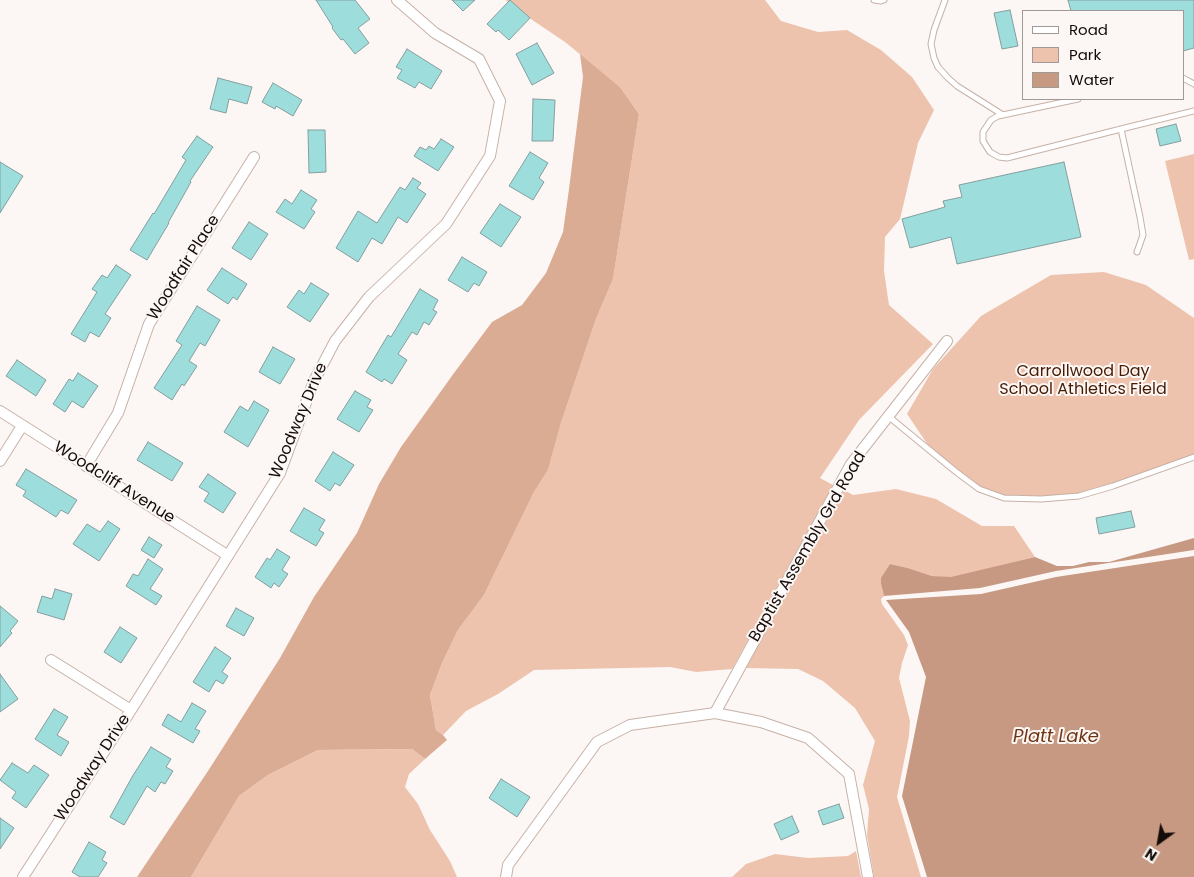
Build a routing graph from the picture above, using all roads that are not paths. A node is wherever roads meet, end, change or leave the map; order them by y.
1 (397, 0) edge
2 (874, 0) edge
3 (884, 0) edge
4 (945, 0) edge
5 (1073, 100) edge
6 (1193, 111) edge
7 (1004, 115) junction
8 (1121, 129) junction
9 (254, 156) dead end
10 (1137, 252) dead end
11 (947, 341) dead end
12 (0, 411) edge
13 (888, 416) junction
14 (22, 426) junction
15 (1194, 457) edge
16 (0, 461) edge
17 (86, 466) junction
18 (227, 555) junction
19 (52, 660) dead end
20 (130, 710) junction
21 (715, 713) junction
22 (23, 877) edge
23 (506, 877) edge
24 (868, 877) edge

1 - 18 street, Woodway Drive
2 - 3 lane
4 - 7 lane
5 - 7 lane
6 - 8 lane
7 - 8 lane
8 - 10 lane
9 - 17 street, Woodfair Place
11 - 13 street, Baptist Assembly Grd Road
12 - 14 street, Woodcliff Avenue
13 - 15 lane
13 - 21 street, Baptist Assembly Grd Road
14 - 16 street
14 - 17 street, Woodcliff Avenue
17 - 18 street, Woodcliff Avenue
18 - 20 street, Woodway Drive
19 - 20 street
20 - 22 street, Woodway Drive
21 - 23 street
21 - 24 street

